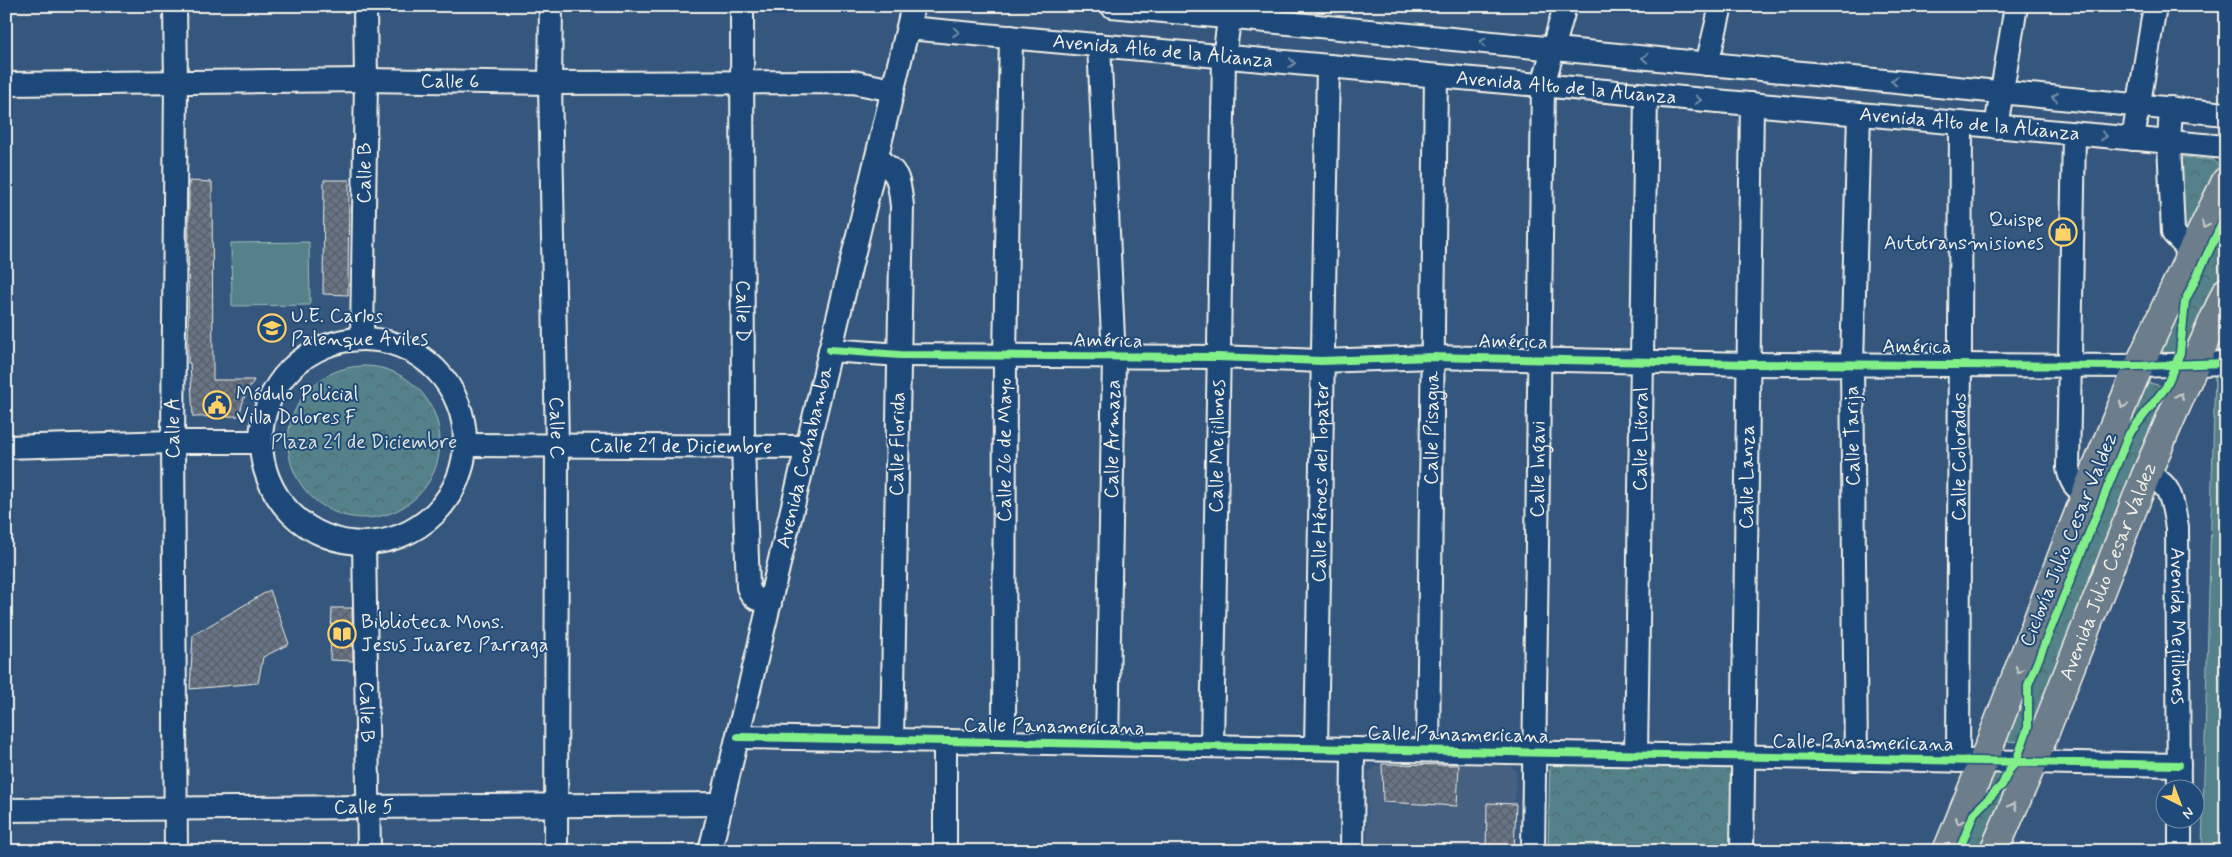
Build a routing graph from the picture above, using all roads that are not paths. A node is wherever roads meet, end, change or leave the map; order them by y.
1 (175, 6) edge
2 (365, 6) edge
3 (551, 6) edge
4 (742, 6) edge
5 (913, 6) edge
6 (1112, 6) edge
7 (1565, 6) edge
8 (1721, 6) edge
9 (2016, 6) edge
10 (2155, 6) edge
11 (1230, 12) edge
12 (908, 28) junction
13 (1011, 37) junction
14 (1099, 45) junction
15 (1554, 49) junction
16 (1224, 57) junction
17 (1707, 64) junction
18 (1328, 66) junction
19 (1436, 76) junction
20 (366, 80) junction
21 (176, 82) junction
22 (742, 82) junction
23 (550, 83) junction
24 (6, 84) edge
25 (1543, 86) junction
26 (893, 90) junction
27 (2000, 92) junction
28 (1646, 95) junction
29 (1752, 104) junction
30 (2138, 105) junction
31 (2171, 108) junction
32 (1859, 114) junction
33 (2226, 114) edge
34 (1961, 123) junction
35 (1996, 127) junction
36 (2074, 134) junction
37 (2133, 139) junction
38 (2169, 142) junction
39 (2226, 147) edge
40 (876, 160) junction
41 (2226, 181) edge
42 (2193, 251) junction
43 (2226, 292) edge
44 (362, 339) junction
45 (830, 350) junction
46 (900, 355) junction
47 (1005, 356) junction
48 (1217, 357) junction
49 (1432, 357) junction
50 (1114, 358) junction
51 (1538, 359) junction
52 (1321, 361) junction
53 (1643, 362) junction
54 (1852, 363) junction
55 (2226, 363) edge
56 (1748, 364) junction
57 (1960, 364) junction
58 (2071, 364) junction
59 (2194, 364) junction
60 (2139, 366) junction
61 (173, 442) junction
62 (260, 442) junction
63 (465, 446) junction
64 (557, 446) junction
65 (743, 446) junction
66 (6, 447) edge
67 (807, 447) junction
68 (2146, 475) junction
69 (2087, 493) junction
70 (364, 544) junction
71 (770, 603) junction
72 (738, 737) junction
73 (892, 740) junction
74 (945, 741) junction
75 (1004, 742) junction
76 (1107, 744) junction
77 (1212, 746) junction
78 (1316, 748) junction
79 (1353, 749) junction
80 (1428, 750) junction
81 (1536, 752) junction
82 (1636, 754) junction
83 (1743, 756) junction
84 (1856, 759) junction
85 (1971, 761) junction
86 (2033, 762) junction
87 (2179, 765) junction
88 (2179, 780) edge
89 (721, 804) junction
90 (555, 805) junction
91 (368, 806) junction
92 (175, 808) junction
93 (6, 810) edge
94 (2180, 830) edge
95 (176, 851) edge
96 (369, 851) edge
97 (556, 851) edge
98 (710, 851) edge
99 (945, 851) edge
100 (1352, 851) edge
101 (1533, 851) edge
102 (1742, 851) edge
103 (1947, 851) edge
104 (1994, 851) edge
105 (2180, 851) edge

1 - 21 street, Calle A
2 - 20 street, Calle B
3 - 23 street, Calle C
4 - 22 street, Calle D
5 - 12 street, Avenida Cochabamba
6 - 11 street, Avenida Alto de la Alianza
7 - 15 street, Calle Ingavi
8 - 17 street
9 - 27 street
10 - 30 street
15 -> 11 street, Avenida Alto de la Alianza
11 - 16 street, Calle Mejillones
12 -> 13 street, Avenida Alto de la Alianza
12 - 26 street, Avenida Cochabamba
13 - 14 street, Avenida Alto de la Alianza
13 - 47 street, Calle 26 de Mayo
14 - 16 street, Avenida Alto de la Alianza
14 - 50 street, Calle Armaza
17 -> 15 street, Avenida Alto de la Alianza
15 - 25 street, Calle Ingavi
16 -> 18 street, Avenida Alto de la Alianza
16 - 48 street, Calle Mejillones
27 -> 17 street, Avenida Alto de la Alianza
18 - 19 street, Avenida Alto de la Alianza
18 - 52 street, Calle Héroes del Topater
19 - 25 street, Avenida Alto de la Alianza
19 - 49 street, Calle Pisagua
20 - 21 street, Calle 6
20 - 23 street, Calle 6
20 - 44 street, Calle B
21 - 24 street, Calle 6
21 - 61 street, Calle A
22 - 23 street, Calle 6
22 - 26 street, Calle 6
22 - 65 street, Calle D
23 - 64 street, Calle C
25 - 28 street, Avenida Alto de la Alianza
25 - 51 street, Calle Ingavi
26 - 40 street, Avenida Cochabamba
30 -> 27 street, Avenida Alto de la Alianza
27 - 35 street
28 -> 29 street, Avenida Alto de la Alianza
28 - 53 street, Calle Litoral
29 - 32 street, Avenida Alto de la Alianza
29 - 56 street, Calle Lanza
30 - 31 street, Avenida Alto de la Alianza
30 - 37 street
31 - 33 street, Avenida Alto de la Alianza
31 - 38 street
32 - 34 street, Avenida Alto de la Alianza
32 - 54 street, Calle Tarija
34 - 35 street, Avenida Alto de la Alianza
34 - 57 street, Calle Colorados
35 - 36 street, Avenida Alto de la Alianza
36 -> 37 street, Avenida Alto de la Alianza
36 - 58 street
37 - 38 street, Avenida Alto de la Alianza
38 - 39 street, Avenida Alto de la Alianza
38 - 42 street
40 - 45 street, Avenida Cochabamba
40 - 46 street, Calle Florida
41 -> 42 main road
42 - 60 main road
43 - 59 main road, Avenida Julio Cesar Valdez
44 - 62 street
44 - 63 street
45 - 46 street, América
45 - 67 street, Avenida Cochabamba
46 - 47 street, América
46 - 73 street, Calle Florida
47 - 50 street, América
47 - 75 street, Calle 26 de Mayo
48 - 50 street, América
48 - 52 street, América
48 - 77 street, Calle Mejillones
49 - 51 street, América
49 - 52 street, América
49 - 80 street, Calle Pisagua
50 - 76 street, Calle Armaza
51 - 53 street, América
51 - 81 street, Calle Ingavi
52 - 78 street, Calle Héroes del Topater
53 - 56 street, América
53 - 82 street, Calle Litoral
54 - 56 street, América
54 - 57 street, América
54 - 84 street, Calle Tarija
55 - 59 street, América
56 - 83 street, Calle Lanza
57 - 58 street, América
57 - 85 street, Calle Colorados
58 - 60 street, América
58 - 69 street
59 - 60 street, América
68 -> 59 main road, Avenida Julio Cesar Valdez
60 -> 69 main road
61 - 62 street
61 - 66 street
61 - 92 street, Calle A
62 - 70 street
63 - 64 street, Calle 21 de Diciembre
63 - 70 street
64 - 65 street, Calle 21 de Diciembre
64 - 90 street, Calle C
65 - 67 street, Calle 21 de Diciembre
65 - 71 street, Calle D
67 - 71 street, Avenida Cochabamba
68 - 86 main road, Avenida Julio Cesar Valdez
68 - 87 street, Avenida Mejillones
69 -> 85 main road
70 - 91 street, Calle B
71 - 72 street, Avenida Cochabamba
72 - 73 street, Calle Panamericana
72 - 89 street, Avenida Cochabamba
73 - 74 street, Calle Panamericana
74 - 75 street, Calle Panamericana
74 - 99 street
75 - 76 street, Calle Panamericana
76 - 77 street, Calle Panamericana
77 - 78 street, Calle Panamericana
78 - 79 street, Calle Panamericana
79 - 80 street, Calle Panamericana
79 - 100 street
80 - 81 street, Calle Panamericana
81 - 82 street, Calle Panamericana
81 - 101 street, Calle Ingavi
82 - 83 street, Calle Panamericana
83 - 84 street, Calle Panamericana
83 - 102 street, Calle Lanza
84 - 85 street, Calle Panamericana
85 - 86 street, Calle Panamericana
85 -> 103 main road
86 - 87 street, Calle Panamericana
104 -> 86 main road, Avenida Julio Cesar Valdez
87 - 88 street, Avenida Mejillones
89 - 90 street, Calle 5
89 - 98 street, Avenida Cochabamba
90 - 91 street, Calle 5
90 - 97 street, Calle C
91 - 92 street, Calle 5
91 - 96 street, Calle B
92 - 93 street, Calle 5
92 - 95 street, Calle A
94 - 105 street

